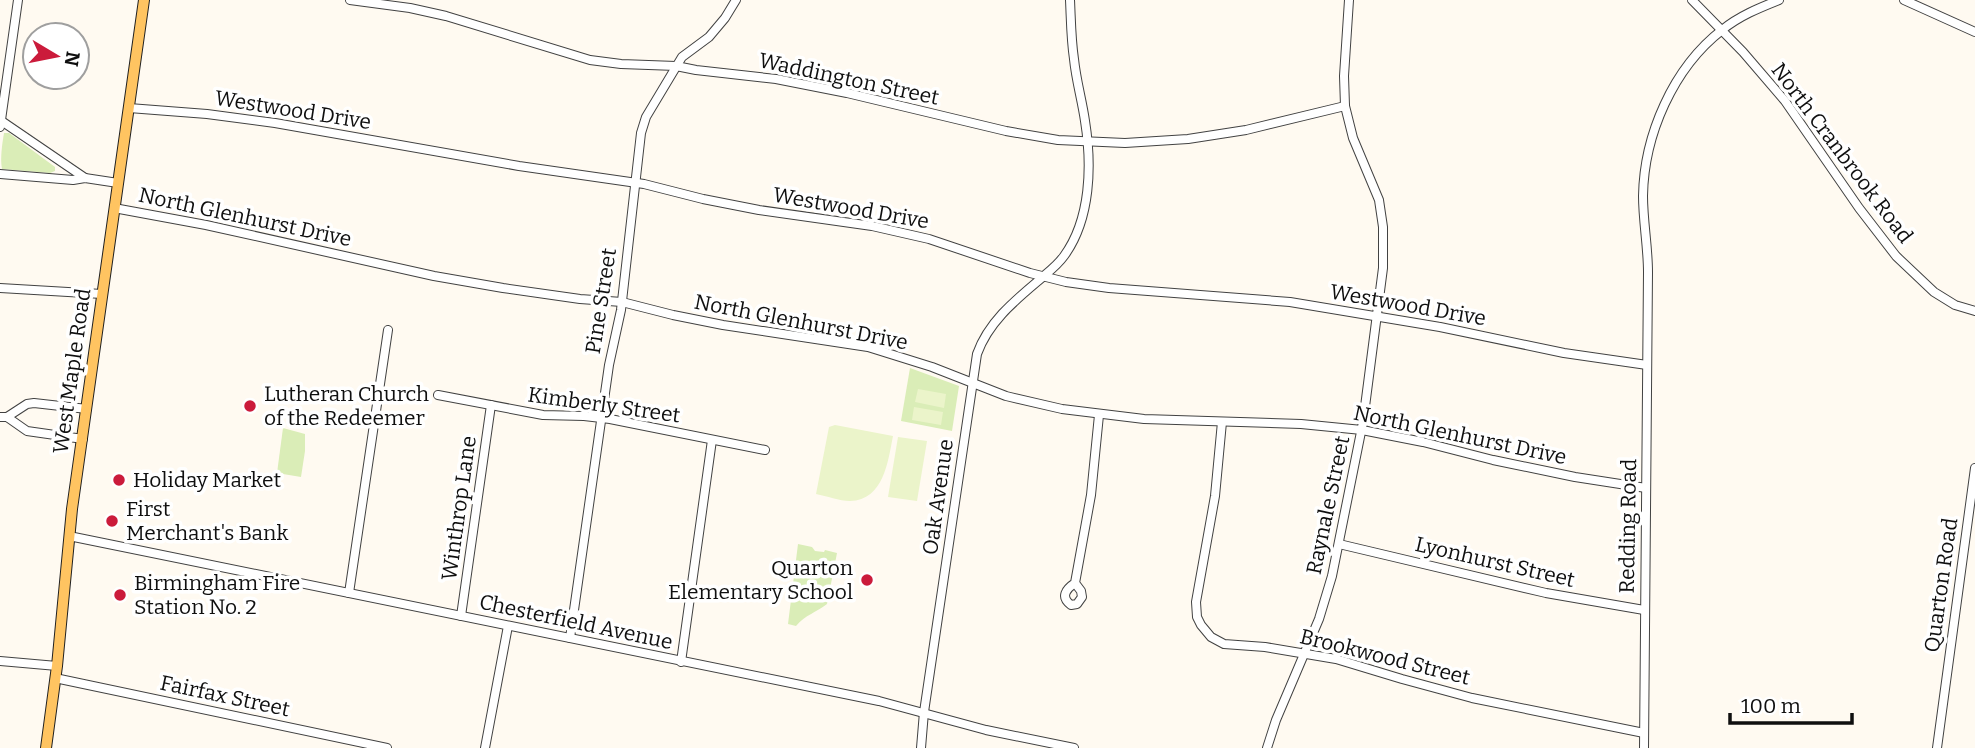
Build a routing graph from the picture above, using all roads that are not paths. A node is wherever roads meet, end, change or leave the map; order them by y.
1 (18, 0) edge
2 (144, 0) edge
3 (349, 0) edge
4 (736, 0) edge
5 (1070, 0) edge
6 (1349, 0) edge
7 (1692, 0) edge
8 (1780, 0) edge
9 (1904, 0) edge
10 (1722, 30) junction
11 (1975, 32) edge
12 (676, 66) junction
13 (1345, 106) junction
14 (129, 108) junction
15 (0, 122) edge
16 (1087, 142) junction
17 (0, 174) edge
18 (85, 178) junction
19 (118, 183) junction
20 (635, 183) junction
21 (114, 208) junction
22 (1044, 276) junction
23 (0, 288) edge
24 (102, 295) junction
25 (622, 302) junction
26 (1975, 311) edge
27 (1377, 316) junction
28 (388, 330) dead end
29 (1647, 365) junction
30 (972, 382) junction
31 (438, 395) dead end
32 (491, 405) junction
33 (87, 409) junction
34 (1099, 415) junction
35 (4, 417) edge
36 (602, 418) junction
37 (1222, 422) junction
38 (1362, 430) junction
39 (82, 439) junction
40 (712, 440) junction
41 (765, 450) dead end
42 (1975, 468) edge
43 (1646, 488) junction
44 (1971, 520) edge
45 (69, 536) junction
46 (1339, 544) junction
47 (1075, 583) dead end
48 (349, 593) junction
49 (1644, 610) junction
50 (461, 616) junction
51 (508, 626) junction
52 (570, 638) junction
53 (1305, 653) junction
54 (0, 661) edge
55 (681, 662) junction
56 (57, 666) junction
57 (55, 678) junction
58 (924, 712) junction
59 (1644, 733) junction
60 (46, 748) edge
61 (387, 748) edge
62 (485, 748) edge
63 (921, 748) edge
64 (1074, 748) edge
65 (1267, 748) edge
66 (1644, 748) edge
67 (1937, 748) edge

1 - 15 street
2 - 14 main road, West Maple Road
3 - 12 street, Waddington Street
4 - 12 street, Pine Street
5 - 16 street, Oak Avenue
6 - 13 street, Raynale Street
7 - 10 street, North Cranbrook Road
8 - 10 street, Redding Road
9 - 11 street
10 - 26 street, North Cranbrook Road
10 - 29 street, Redding Road
12 - 16 street, Waddington Street
12 - 20 street, Pine Street
13 - 16 street, Waddington Street
13 - 27 street, Raynale Street
14 - 19 main road, West Maple Road
14 - 20 street, Westwood Drive
15 - 18 street
16 - 22 street, Oak Avenue
17 - 18 street
18 - 19 street
19 - 21 main road, West Maple Road
20 - 22 street, Westwood Drive
20 - 25 street, Pine Street
21 - 24 main road, West Maple Road
21 - 25 street, North Glenhurst Drive
22 - 27 street, Westwood Drive
22 - 30 street, Oak Avenue
23 - 24 street
24 - 33 main road, West Maple Road
25 - 30 street, North Glenhurst Drive
25 - 36 street, Pine Street
27 - 29 street, Westwood Drive
27 - 38 street, Raynale Street
28 - 48 street
29 - 43 street, Redding Road
30 - 34 street, North Glenhurst Drive
30 - 58 street, Oak Avenue
31 - 32 street, Kimberly Street
32 - 36 street, Kimberly Street
32 - 50 street, Winthrop Lane
33 - 35 street
33 - 39 main road, West Maple Road
34 - 37 street, North Glenhurst Drive
34 - 47 street
35 - 39 street
36 - 40 street, Kimberly Street
36 - 52 street, Pine Street
37 - 38 street, North Glenhurst Drive
37 - 53 street, Brookwood Street
38 - 43 street, North Glenhurst Drive
38 - 46 street, Raynale Street
39 - 45 main road, West Maple Road
40 - 41 street, Kimberly Street
40 - 55 street
42 - 44 street, Quarton Road
43 - 49 street, Redding Road
44 - 67 street, Quarton Road
45 - 48 street, Chesterfield Avenue
45 - 56 main road, West Maple Road
46 - 49 street, Lyonhurst Street
46 - 53 street, Raynale Street
48 - 50 street, Chesterfield Avenue
49 - 59 street, Redding Road
50 - 51 street, Chesterfield Avenue
51 - 52 street, Chesterfield Avenue
51 - 62 street
52 - 55 street, Chesterfield Avenue
53 - 59 street, Brookwood Street
53 - 65 street, Raynale Street
54 - 56 street
55 - 58 street, Chesterfield Avenue
56 - 57 main road, West Maple Road
57 - 60 main road, West Maple Road
57 - 61 street, Fairfax Street
58 - 63 street, Oak Avenue
58 - 64 street, Chesterfield Avenue
59 - 66 street, Redding Road

